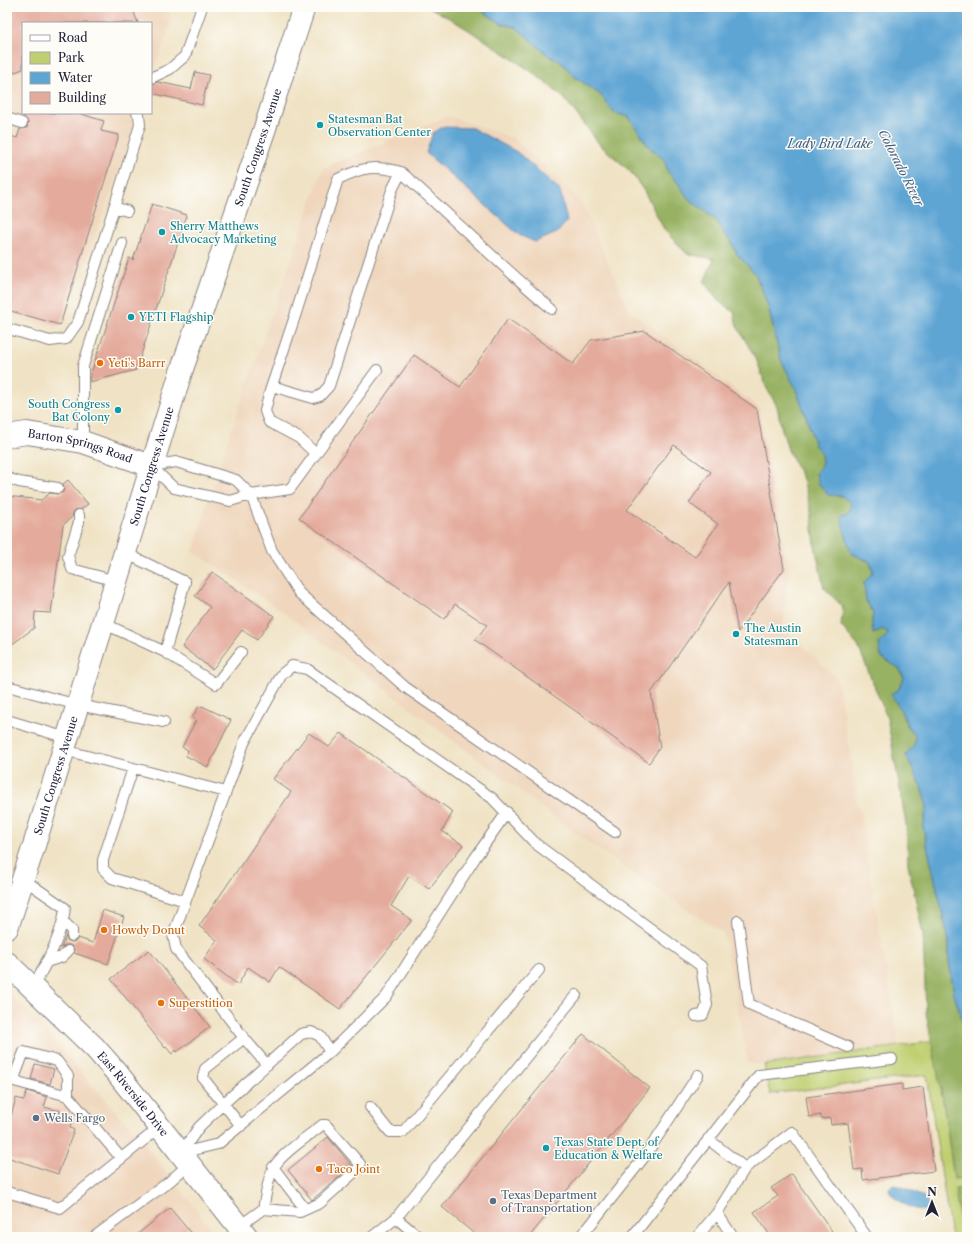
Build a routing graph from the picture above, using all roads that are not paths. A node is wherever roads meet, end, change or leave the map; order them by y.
1 (202, 7) edge
2 (304, 7) edge
3 (152, 78) edge
4 (138, 114) edge
5 (7, 118) edge
6 (22, 123) dead end
7 (401, 172) junction
8 (114, 207) junction
9 (127, 211) dead end
10 (122, 243) dead end
11 (552, 309) dead end
12 (7, 330) edge
13 (377, 370) dead end
14 (272, 386) junction
15 (7, 436) edge
16 (83, 442) junction
17 (316, 454) junction
18 (152, 466) junction
19 (7, 478) edge
20 (58, 488) dead end
21 (251, 495) junction
22 (79, 515) dead end
23 (125, 553) junction
24 (116, 581) junction
25 (103, 623) junction
26 (165, 652) junction
27 (241, 652) dead end
28 (7, 686) edge
29 (78, 705) junction
30 (7, 720) edge
31 (164, 722) dead end
32 (66, 744) junction
33 (133, 768) junction
34 (226, 792) junction
35 (507, 812) junction
36 (615, 832) dead end
37 (23, 879) junction
38 (185, 902) junction
39 (738, 921) dead end
40 (64, 922) junction
41 (7, 928) edge
42 (72, 936) dead end
43 (68, 951) dead end
44 (46, 962) junction
45 (7, 963) edge
46 (539, 970) dead end
47 (33, 988) junction
48 (576, 994) dead end
49 (696, 1016) dead end
50 (244, 1038) junction
51 (848, 1047) dead end
52 (330, 1052) junction
53 (892, 1059) dead end
54 (267, 1065) junction
55 (698, 1075) dead end
56 (10, 1080) edge
57 (68, 1096) junction
58 (223, 1104) junction
59 (370, 1106) dead end
60 (241, 1126) junction
61 (160, 1127) junction
62 (708, 1140) junction
63 (121, 1158) junction
64 (185, 1159) junction
65 (273, 1167) junction
66 (745, 1168) junction
67 (7, 1192) edge
68 (263, 1209) junction
69 (305, 1210) junction
70 (717, 1213) junction
71 (396, 1218) junction
72 (243, 1232) edge
73 (94, 1237) edge
74 (372, 1237) edge
75 (419, 1237) edge
76 (579, 1237) edge
77 (632, 1237) edge
78 (697, 1237) edge
79 (733, 1237) edge
80 (867, 1237) edge

1 - 3 lane
2 - 18 main road, South Congress Avenue
4 - 8 lane
5 - 6 lane
7 - 11 lane
7 - 14 lane
7 - 14 lane
8 - 9 lane
8 - 12 lane
10 - 16 lane
13 - 17 lane
14 - 17 lane
15 - 16 main road, Barton Springs Road
16 - 18 main road, Barton Springs Road
17 - 21 lane
18 - 21 lane
18 - 21 lane
18 - 23 main road, South Congress Avenue
19 - 20 lane
21 - 36 lane
22 - 24 lane
23 - 24 main road, South Congress Avenue
23 - 26 lane
24 - 25 main road, South Congress Avenue
25 - 26 lane
25 - 29 main road, South Congress Avenue
26 - 27 lane
28 - 29 lane
29 - 31 lane
29 - 32 main road, South Congress Avenue
30 - 32 lane
32 - 33 lane
32 - 37 main road, South Congress Avenue
33 - 34 lane
33 - 38 lane
34 - 35 lane
34 - 38 lane
35 - 49 lane
35 - 52 lane
37 - 40 lane
37 - 41 main road, South Congress Avenue
38 - 50 lane
39 - 51 lane
40 - 42 lane
40 - 44 lane
43 - 44 lane
44 - 47 lane
45 - 47 main road, East Riverside Drive
46 - 59 lane
47 - 61 main road, East Riverside Drive
48 - 71 lane
50 - 54 lane
50 - 58 lane
52 - 54 lane
52 - 60 lane
53 - 62 lane
54 - 58 lane
55 - 76 lane
56 - 57 lane
56 - 57 lane
57 - 63 lane
58 - 60 lane
58 - 64 lane
60 - 64 lane
61 - 63 lane
61 - 64 main road, East Riverside Drive
62 - 66 lane
62 - 77 lane
63 - 67 lane
64 - 72 main road, East Riverside Drive
64 - 73 lane
65 - 68 lane
65 - 69 lane
65 - 69 lane
66 - 70 lane
66 - 80 lane
68 - 69 lane
68 - 72 lane
70 - 78 lane
70 - 79 lane
71 - 74 lane
71 - 75 lane

